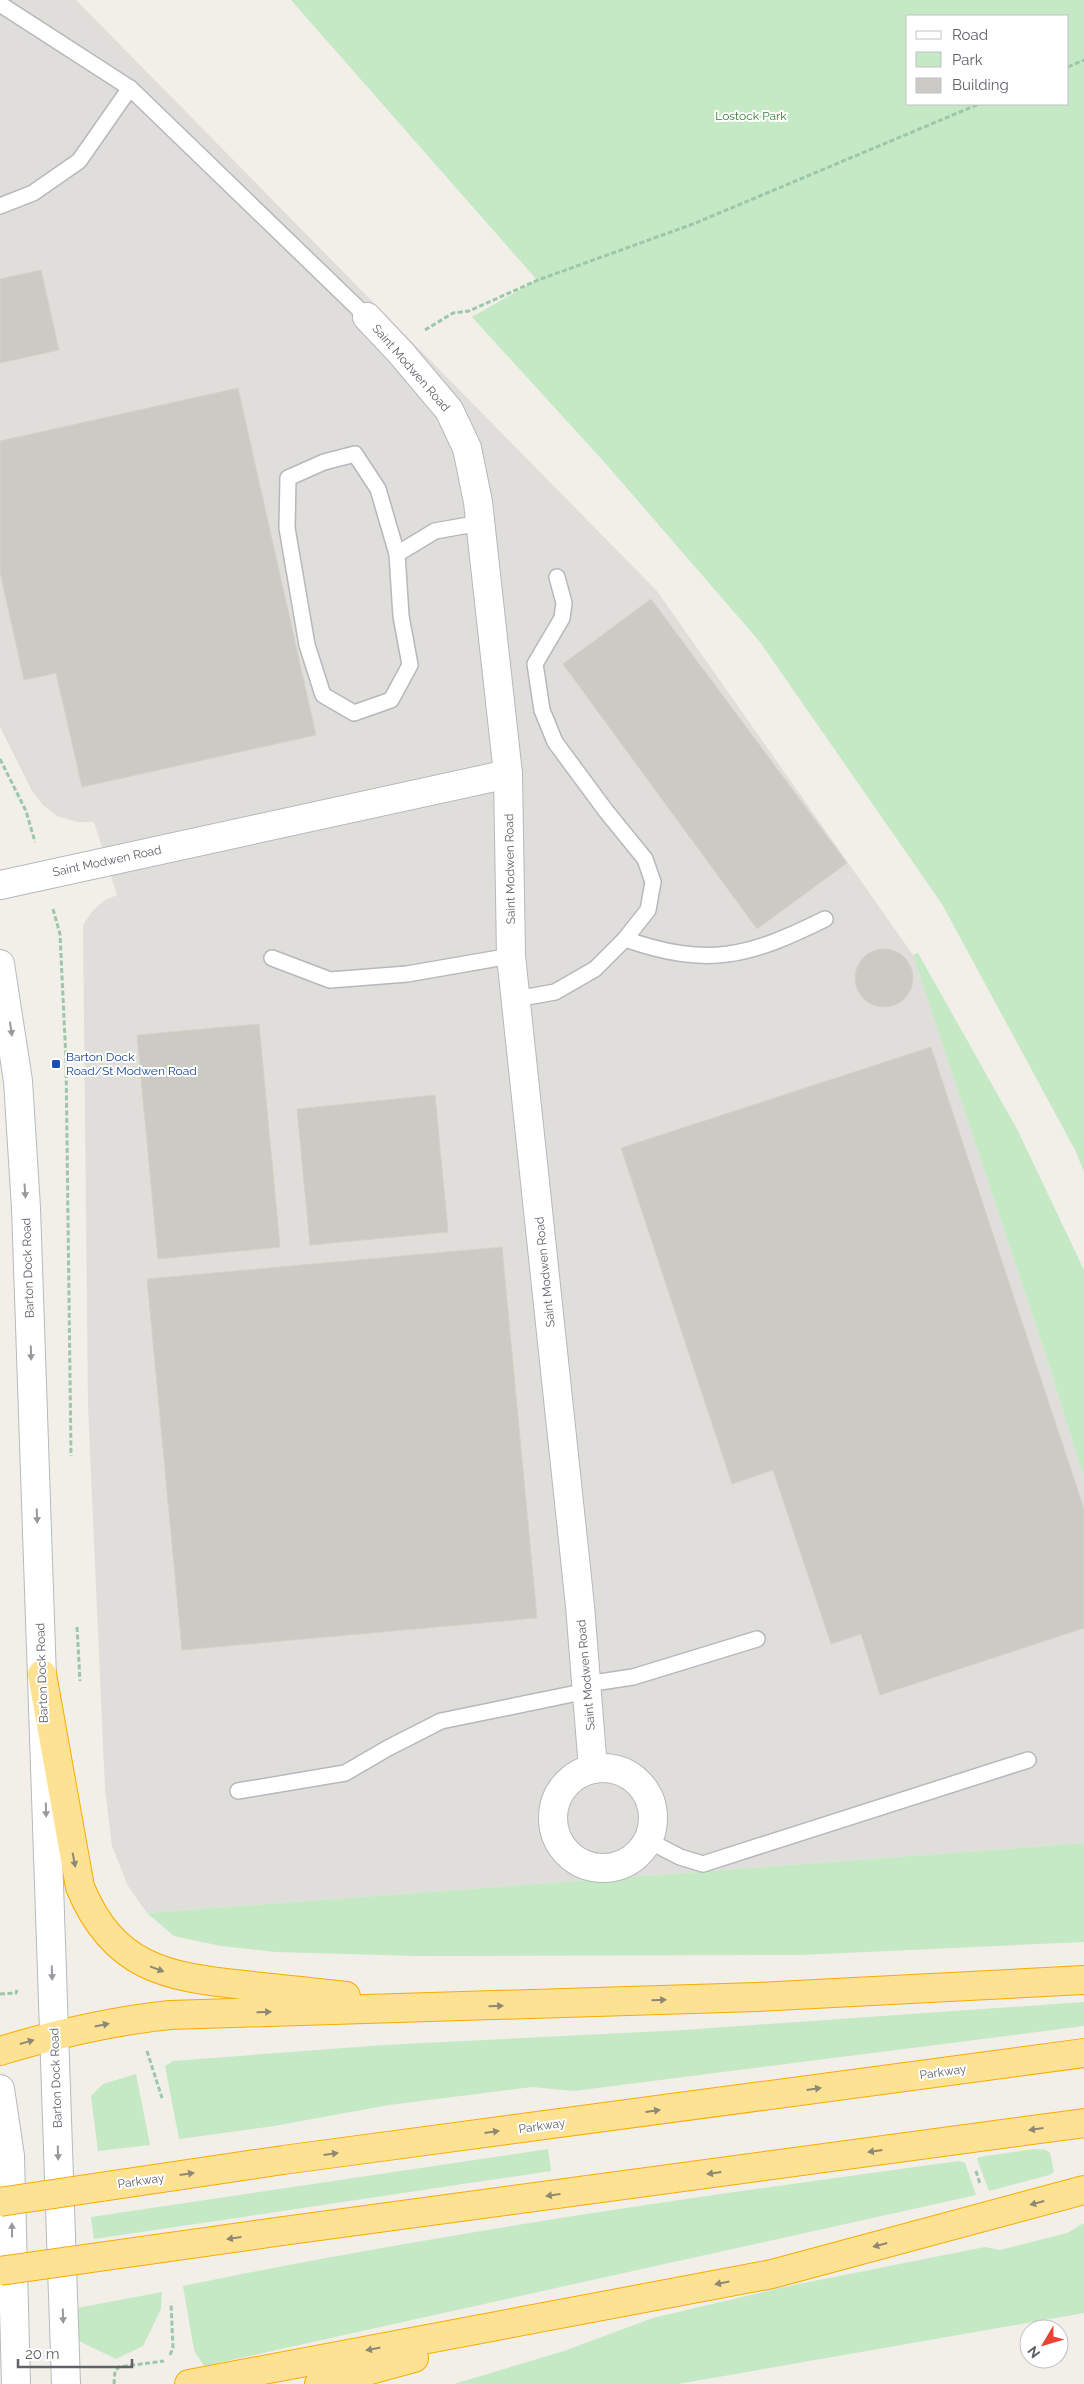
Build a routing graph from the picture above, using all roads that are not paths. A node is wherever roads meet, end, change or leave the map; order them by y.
1 (0, 4) edge
2 (130, 88) junction
3 (0, 206) edge
4 (367, 317) joint
5 (480, 523) junction
6 (397, 554) junction
7 (557, 577) dead end
8 (508, 774) junction
9 (0, 885) edge
10 (825, 919) dead end
11 (625, 939) junction
12 (511, 956) junction
13 (272, 958) dead end
14 (0, 964) edge
15 (516, 999) junction
16 (756, 1639) dead end
17 (42, 1674) junction
18 (587, 1688) junction
19 (1028, 1760) dead end
20 (593, 1769) junction
21 (238, 1791) dead end
22 (649, 1841) junction
23 (1084, 1980) edge
24 (460, 2007) junction
25 (54, 2034) junction
26 (0, 2050) edge
27 (1084, 2053) edge
28 (0, 2089) edge
29 (1084, 2123) edge
30 (1084, 2190) edge
31 (0, 2202) edge
32 (0, 2271) edge
33 (614, 2304) junction
34 (16, 2384) edge
35 (66, 2384) edge
36 (188, 2384) edge
37 (319, 2384) edge

1 - 2 lane
2 - 3 lane
2 - 4 lane
4 - 5 street, Saint Modwen Road
5 - 6 lane
5 - 8 street, Saint Modwen Road
6 - 6 lane
7 - 11 lane
8 - 9 street, Saint Modwen Road
8 - 12 street, Saint Modwen Road
10 - 11 lane
11 - 15 lane
12 - 13 lane
12 - 15 street, Saint Modwen Road
14 -> 17 street, Barton Dock Road
15 - 18 street, Saint Modwen Road
16 - 18 lane
17 -> 24 highway
17 -> 25 street, Barton Dock Road
18 - 20 street, Saint Modwen Road
18 - 21 lane
19 - 22 lane
20 - 22 street
20 - 22 street
24 -> 23 highway
25 -> 24 highway
26 -> 25 highway
25 -> 35 street, Barton Dock Road
31 -> 27 highway, Parkway, bridge
34 -> 28 street
29 -> 32 highway, bridge
30 -> 33 highway
33 -> 36 highway
33 - 37 highway

